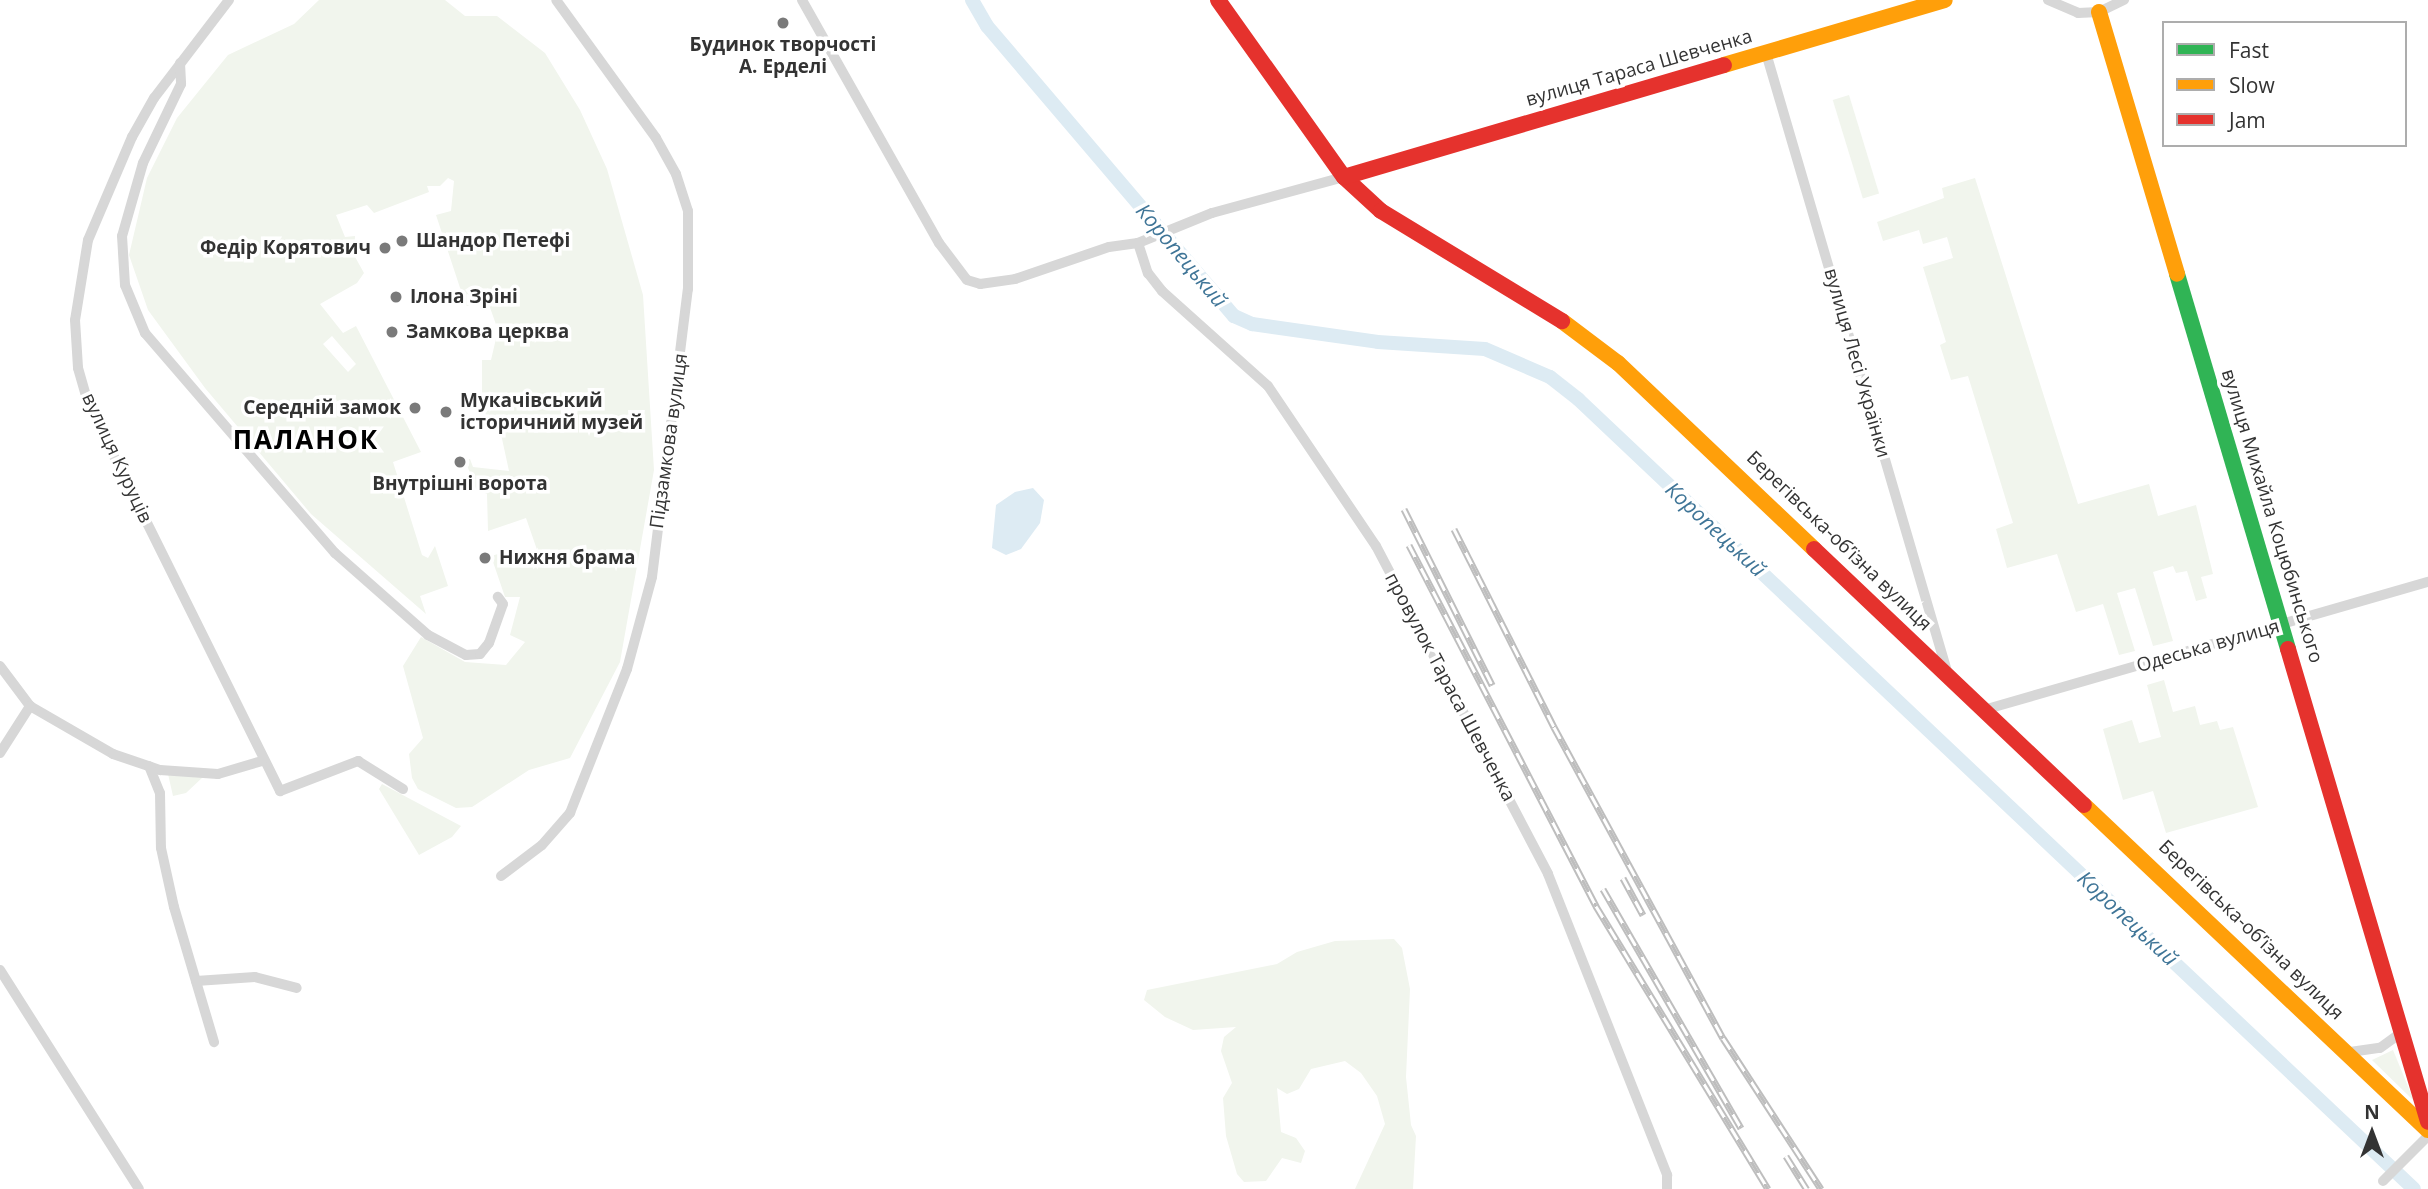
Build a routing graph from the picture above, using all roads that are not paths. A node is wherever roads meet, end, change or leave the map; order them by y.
1 (229, 0) edge
2 (556, 0) edge
3 (802, 0) edge
4 (1218, 0) edge
5 (1945, 0) edge
6 (2048, 0) edge
7 (2124, 0) edge
8 (2099, 12) junction
9 (1766, 52) junction
10 (180, 62) junction
11 (1344, 177) junction
12 (1143, 240) junction
13 (2428, 582) edge
14 (498, 597) dead end
15 (2283, 625) junction
16 (0, 667) edge
17 (1947, 673) junction
18 (30, 706) junction
19 (1987, 709) junction
20 (0, 753) edge
21 (262, 761) junction
22 (149, 766) junction
23 (402, 789) dead end
24 (501, 876) dead end
25 (0, 970) edge
26 (195, 981) junction
27 (297, 988) dead end
28 (2402, 1032) junction
29 (214, 1042) dead end
30 (2350, 1052) junction
31 (2428, 1122) edge
32 (2428, 1130) edge
33 (2428, 1136) edge
34 (2385, 1179) dead end
35 (139, 1189) edge
36 (1667, 1189) edge

1 - 10 street, вулиця Куруців
2 - 24 street, Підзамкова вулиця
3 - 12 street
4 - 11 main road, Берегівська-обʼїзна вулиця
5 - 9 main road, вулиця Тараса Шевченка
6 - 8 street
7 - 8 street
8 - 15 main road, вулиця Михайла Коцюбинського
9 - 11 main road, вулиця Тараса Шевченка
9 - 17 street, вулиця Лесі Українки
10 - 14 street
10 - 21 street, вулиця Куруців
11 - 12 street
11 - 17 main road, Берегівська-обʼїзна вулиця
12 - 36 street, провулок Тараса Шевченка
13 - 15 street, Одеська вулиця
15 - 19 street, Одеська вулиця
15 - 28 main road, вулиця Михайла Коцюбинського
16 - 18 street
17 - 19 main road, Берегівська-обʼїзна вулиця
18 - 20 street
18 - 22 street
19 - 30 main road, Берегівська-обʼїзна вулиця
21 - 22 street
21 - 23 street, вулиця Куруців
22 - 26 street
25 - 35 street
26 - 27 street
26 - 29 street
28 - 30 street
28 - 31 main road, вулиця Михайла Коцюбинського
30 - 32 main road, Берегівська-обʼїзна вулиця
33 - 34 street

